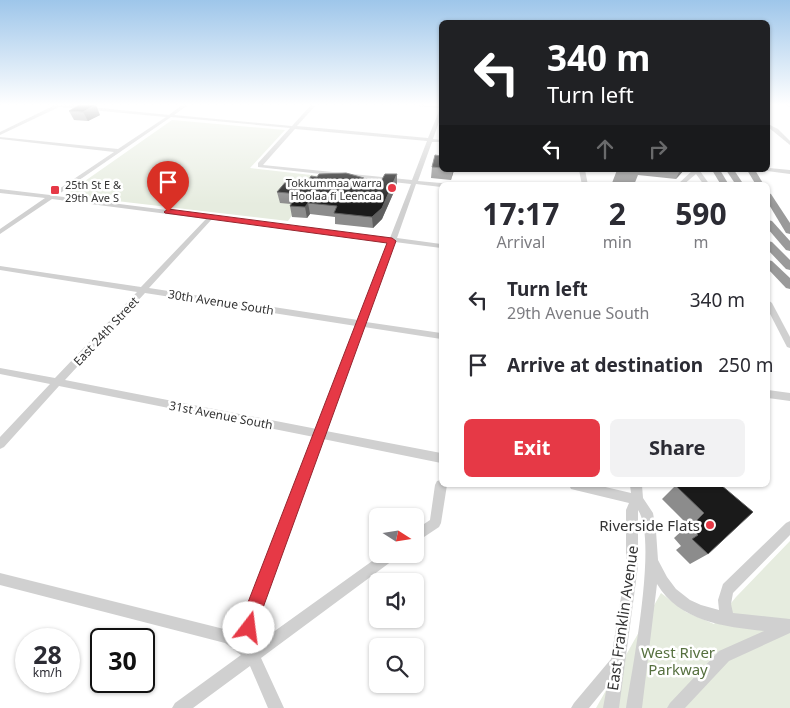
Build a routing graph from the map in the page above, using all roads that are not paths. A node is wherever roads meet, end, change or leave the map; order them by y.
1 (0, 138) edge
2 (137, 138) edge
3 (284, 138) edge
4 (409, 138) edge
5 (430, 140) junction
6 (439, 141) edge
7 (118, 151) junction
8 (770, 170) edge
9 (696, 172) edge
10 (790, 172) edge
11 (414, 182) junction
12 (684, 182) edge
13 (704, 182) edge
14 (439, 185) edge
15 (0, 190) edge
16 (51, 197) junction
17 (770, 199) edge
18 (211, 217) junction
19 (770, 225) edge
20 (790, 231) edge
21 (0, 232) edge
22 (392, 241) junction
23 (439, 246) edge
24 (770, 246) edge
25 (790, 248) edge
26 (770, 265) edge
27 (790, 267) edge
28 (0, 268) edge
29 (790, 285) edge
30 (143, 291) junction
31 (770, 307) edge
32 (360, 324) junction
33 (439, 336) edge
34 (790, 345) edge
35 (0, 371) edge
36 (57, 382) junction
37 (770, 394) edge
38 (790, 398) edge
39 (319, 434) junction
40 (0, 444) edge
41 (439, 458) edge
42 (441, 487) edge
43 (585, 487) edge
44 (636, 487) edge
45 (638, 500) junction
46 (790, 528) edge
47 (424, 531) edge
48 (652, 562) junction
49 (380, 563) edge
50 (0, 578) edge
51 (728, 618) junction
52 (790, 626) edge
53 (252, 655) junction
54 (618, 663) junction
55 (180, 708) edge
56 (276, 708) edge
57 (579, 708) edge
58 (611, 708) edge
59 (634, 708) edge
60 (675, 708) edge

1 - 7 street
2 - 7 street
3 - 11 street
4 - 5 street
5 - 6 street
5 - 11 street
7 - 16 street
8 - 10 street
9 - 12 street
9 - 13 street
11 - 14 street
11 - 22 street
15 - 16 street
16 - 18 street
16 - 21 street
17 - 20 highway
18 - 22 street
18 - 30 street, East 24th Street
19 - 25 highway
22 - 23 street
22 - 32 street
24 - 27 highway
26 - 29 highway
28 - 30 street, 30th Avenue South
30 - 32 street, 30th Avenue South
30 - 36 street, East 24th Street
31 - 34 street
32 - 33 street, 30th Avenue South
32 - 39 street
35 - 36 street, 31st Avenue South
36 - 39 street, 31st Avenue South
36 - 40 street, East 24th Street
37 - 38 street
39 - 41 street, 31st Avenue South
39 - 53 street
42 - 47 street
43 - 45 street
44 - 45 street, East Franklin Avenue
45 - 48 street, East Franklin Avenue
45 - 54 street, East Franklin Avenue
46 - 51 street
48 - 51 street
48 - 59 street, East Franklin Avenue
49 - 53 street
50 - 53 street
51 - 52 street
52 - 60 street
53 - 55 street
53 - 56 street
54 - 57 street
54 - 58 street, East Franklin Avenue

